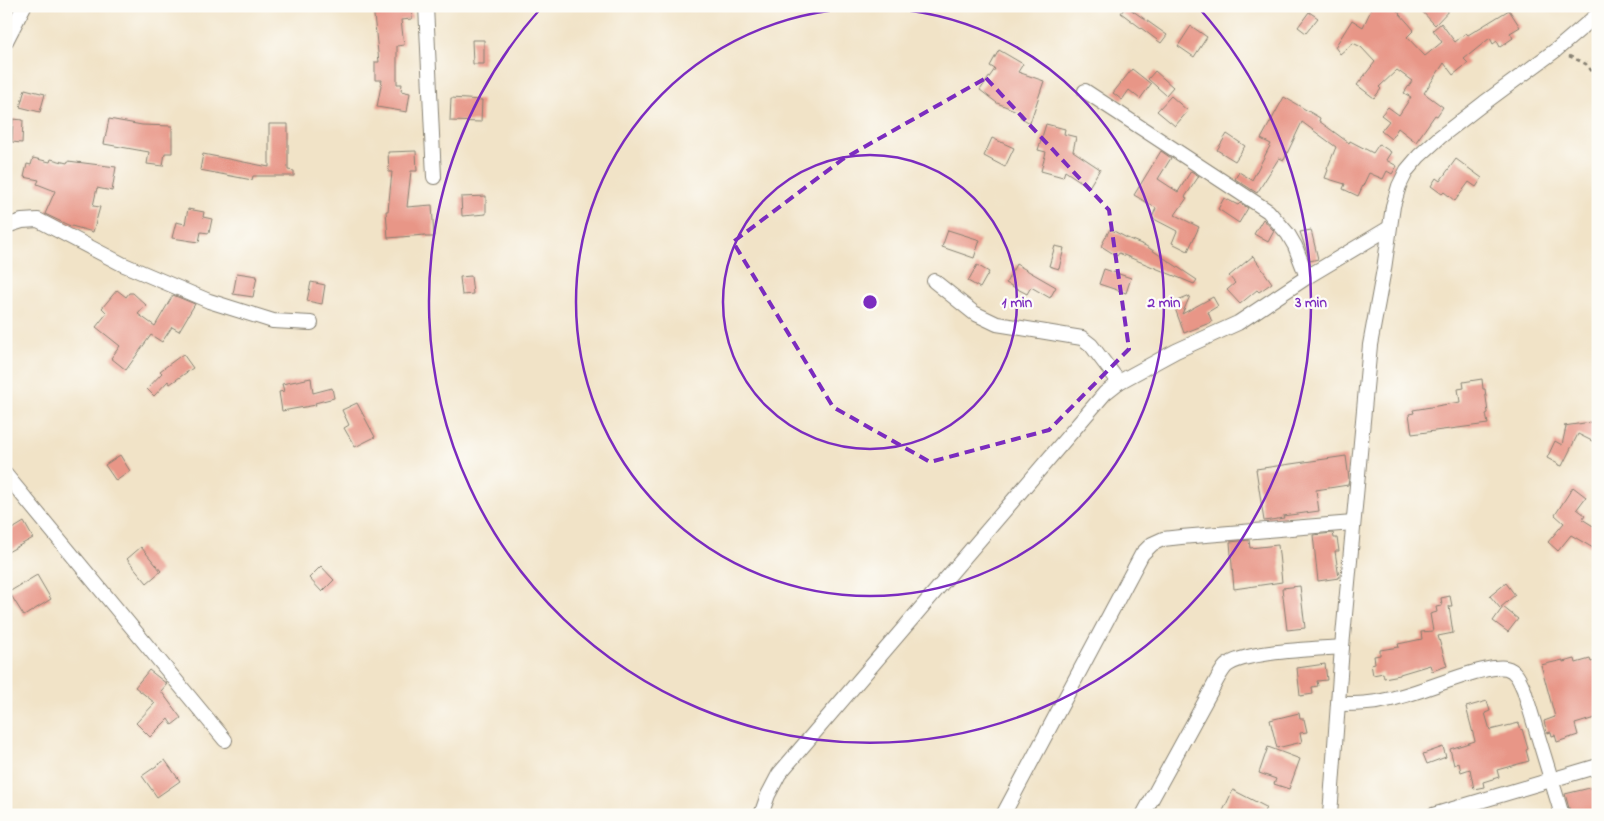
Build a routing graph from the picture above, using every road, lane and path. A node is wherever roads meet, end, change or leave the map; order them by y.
1 (24, 6) edge
2 (426, 6) edge
3 (1598, 14) edge
4 (6, 41) edge
5 (1556, 50) junction
6 (1598, 79) edge
7 (1084, 91) dead end
8 (434, 177) dead end
9 (6, 226) edge
10 (1389, 228) junction
11 (1307, 277) junction
12 (934, 281) dead end
13 (311, 323) dead end
14 (1119, 382) junction
15 (6, 475) edge
16 (1353, 523) junction
17 (1342, 647) junction
18 (1338, 704) junction
19 (225, 740) dead end
20 (1598, 766) edge
21 (1551, 779) junction
22 (761, 815) edge
23 (1003, 815) edge
24 (1143, 815) edge
25 (1330, 815) edge
26 (1433, 815) edge
27 (1562, 815) edge

1 - 4 street
2 - 8 street
3 - 5 street
5 - 6 path
5 - 10 street
7 - 11 street
9 - 13 street
10 - 11 street
10 - 16 street
11 - 14 street
12 - 14 street
14 - 22 street
15 - 19 street
16 - 17 street
16 - 23 street
17 - 18 street
17 - 24 street
18 - 21 street
18 - 25 street
20 - 21 street
21 - 26 street
21 - 27 street

